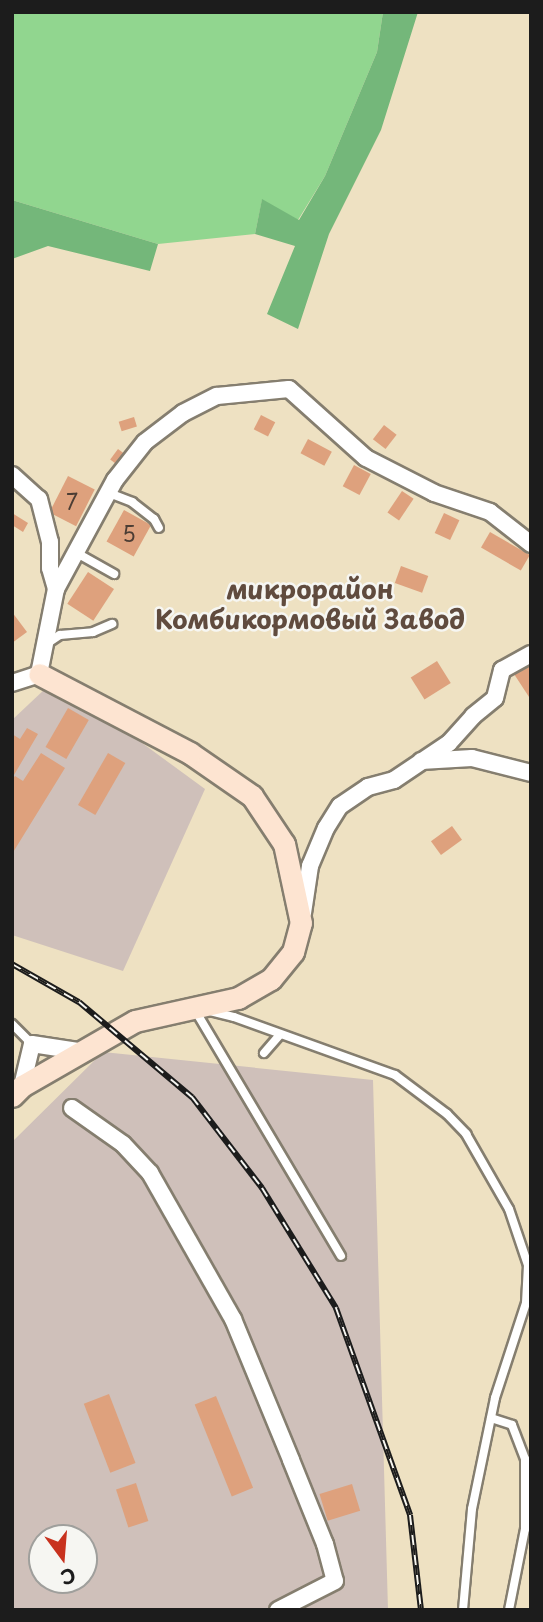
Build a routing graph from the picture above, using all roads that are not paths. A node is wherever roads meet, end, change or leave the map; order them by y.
1 (12, 475) edge
2 (109, 493) junction
3 (159, 528) dead end
4 (531, 544) edge
5 (75, 552) junction
6 (114, 574) dead end
7 (56, 589) junction
8 (112, 624) dead end
9 (42, 646) junction
10 (531, 654) edge
11 (38, 674) junction
12 (12, 683) edge
13 (419, 761) junction
14 (531, 773) edge
15 (301, 923) junction
16 (193, 1007) junction
17 (235, 1007) junction
18 (12, 1024) edge
19 (279, 1036) junction
20 (32, 1044) junction
21 (85, 1052) junction
22 (264, 1053) dead end
23 (17, 1091) edge
24 (72, 1108) dead end
25 (341, 1256) dead end
26 (491, 1418) junction
27 (278, 1610) edge
28 (463, 1610) edge
29 (509, 1610) edge

1 - 7 street
2 - 3 lane
2 - 4 street
2 - 5 street
5 - 6 lane
5 - 7 street
7 - 9 street
8 - 9 lane
9 - 11 street
10 - 13 street
11 - 12 street
11 - 15 street
13 - 14 street
13 - 15 street
15 - 17 street
16 - 17 street
16 - 21 street
16 - 25 lane
17 - 19 lane
18 - 20 lane
19 - 22 lane
19 - 26 lane
20 - 21 street
20 - 23 street
21 - 23 street
24 - 27 street
26 - 28 lane
26 - 29 lane

